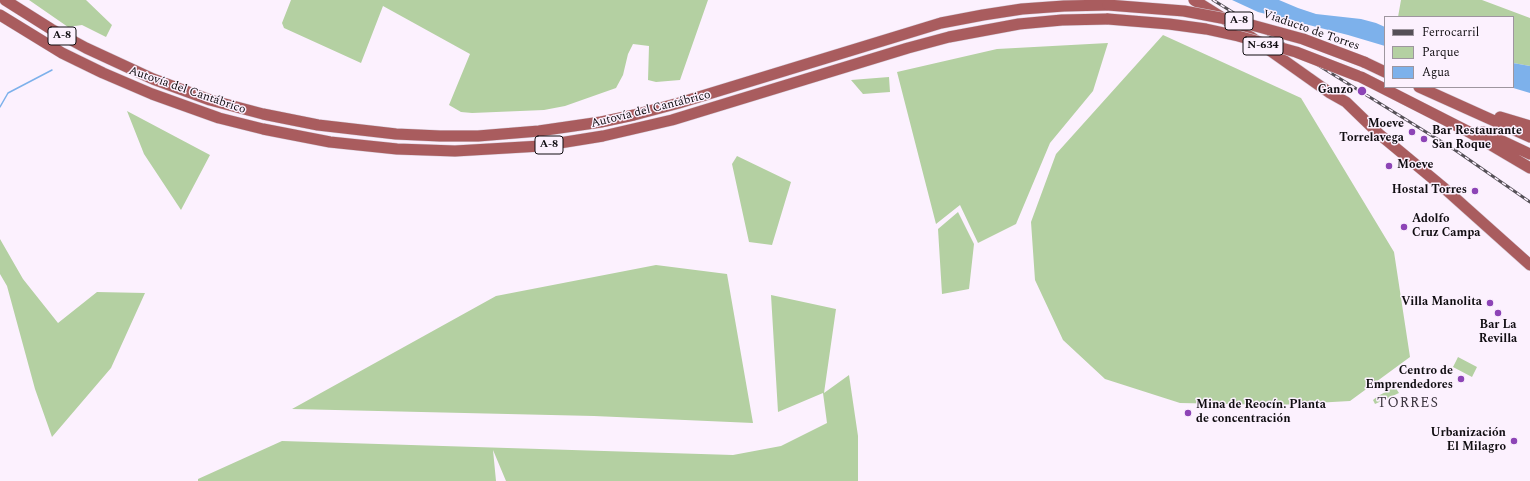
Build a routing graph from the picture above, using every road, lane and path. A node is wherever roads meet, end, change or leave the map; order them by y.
1 (5, 0) edge
2 (12, 0) edge
3 (1194, 0) edge
4 (1108, 5) joint
5 (0, 15) edge
6 (1108, 19) joint
7 (0, 20) edge
8 (87, 65) junction
9 (122, 65) junction
10 (1384, 71) edge
11 (1360, 76) junction
12 (1384, 87) edge
13 (1386, 88) edge
14 (1421, 88) edge
15 (1431, 88) edge
16 (1530, 126) edge
17 (1530, 137) edge
18 (1530, 154) edge
19 (1530, 168) edge
20 (1530, 265) edge

1 - 9 highway, Autovía del Cantábrico / A-8
2 - 9 highway
3 - 20 highway, N-634
4 - 9 highway, Autovía del Cantábrico / A-8
4 - 10 highway, Viaducto de Torres / A-8, bridge
5 - 8 highway, Autovía del Cantábrico / A-8
6 - 8 highway, Autovía del Cantábrico / A-8
6 - 11 highway, Viaducto de Torres / A-8, bridge
7 - 8 highway
11 - 12 highway, A-8
11 - 19 highway
13 - 18 highway, A-8
14 - 17 highway
15 - 16 highway

